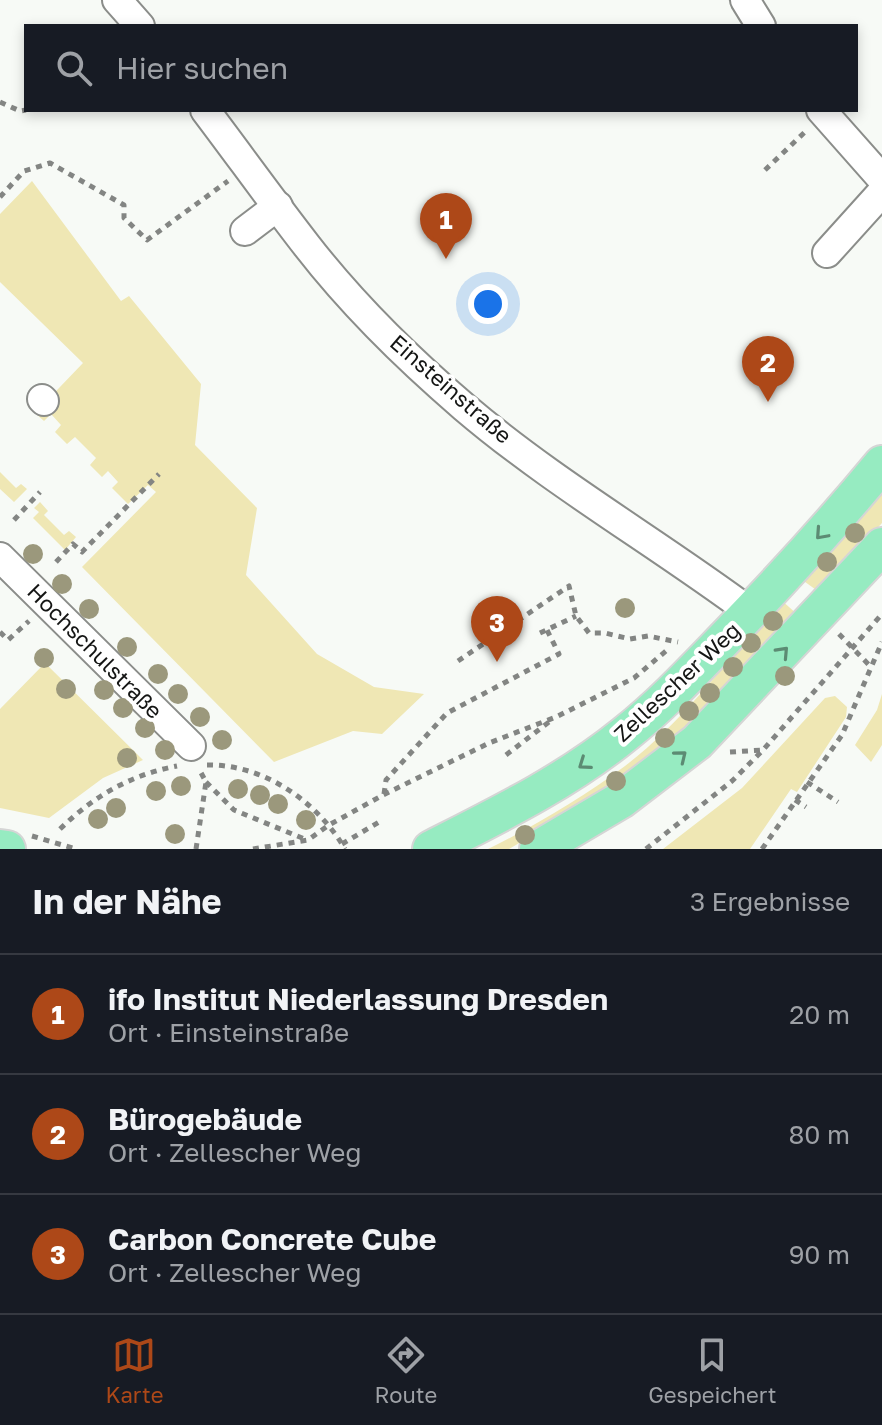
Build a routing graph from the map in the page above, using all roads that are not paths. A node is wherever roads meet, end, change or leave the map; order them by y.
1 (745, 0) edge
2 (760, 24) edge
3 (207, 112) edge
4 (823, 112) edge
5 (882, 179) edge
6 (882, 192) edge
7 (278, 206) junction
8 (245, 231) dead end
9 (827, 253) dead end
10 (882, 464) edge
11 (882, 546) edge
12 (0, 557) edge
13 (750, 612) junction
14 (194, 755) road end
15 (24, 843) edge
16 (0, 848) edge
17 (431, 849) edge
18 (538, 849) edge

1 - 2 street
3 - 7 street, Einsteinstraße
4 - 5 street
6 - 9 street
7 - 8 street
7 - 13 street, Einsteinstraße
10 -> 13 main road, Zellescher Weg
18 -> 11 main road
12 - 14 street, Hochschulstraße
13 -> 17 main road, Zellescher Weg
15 - 16 main road

